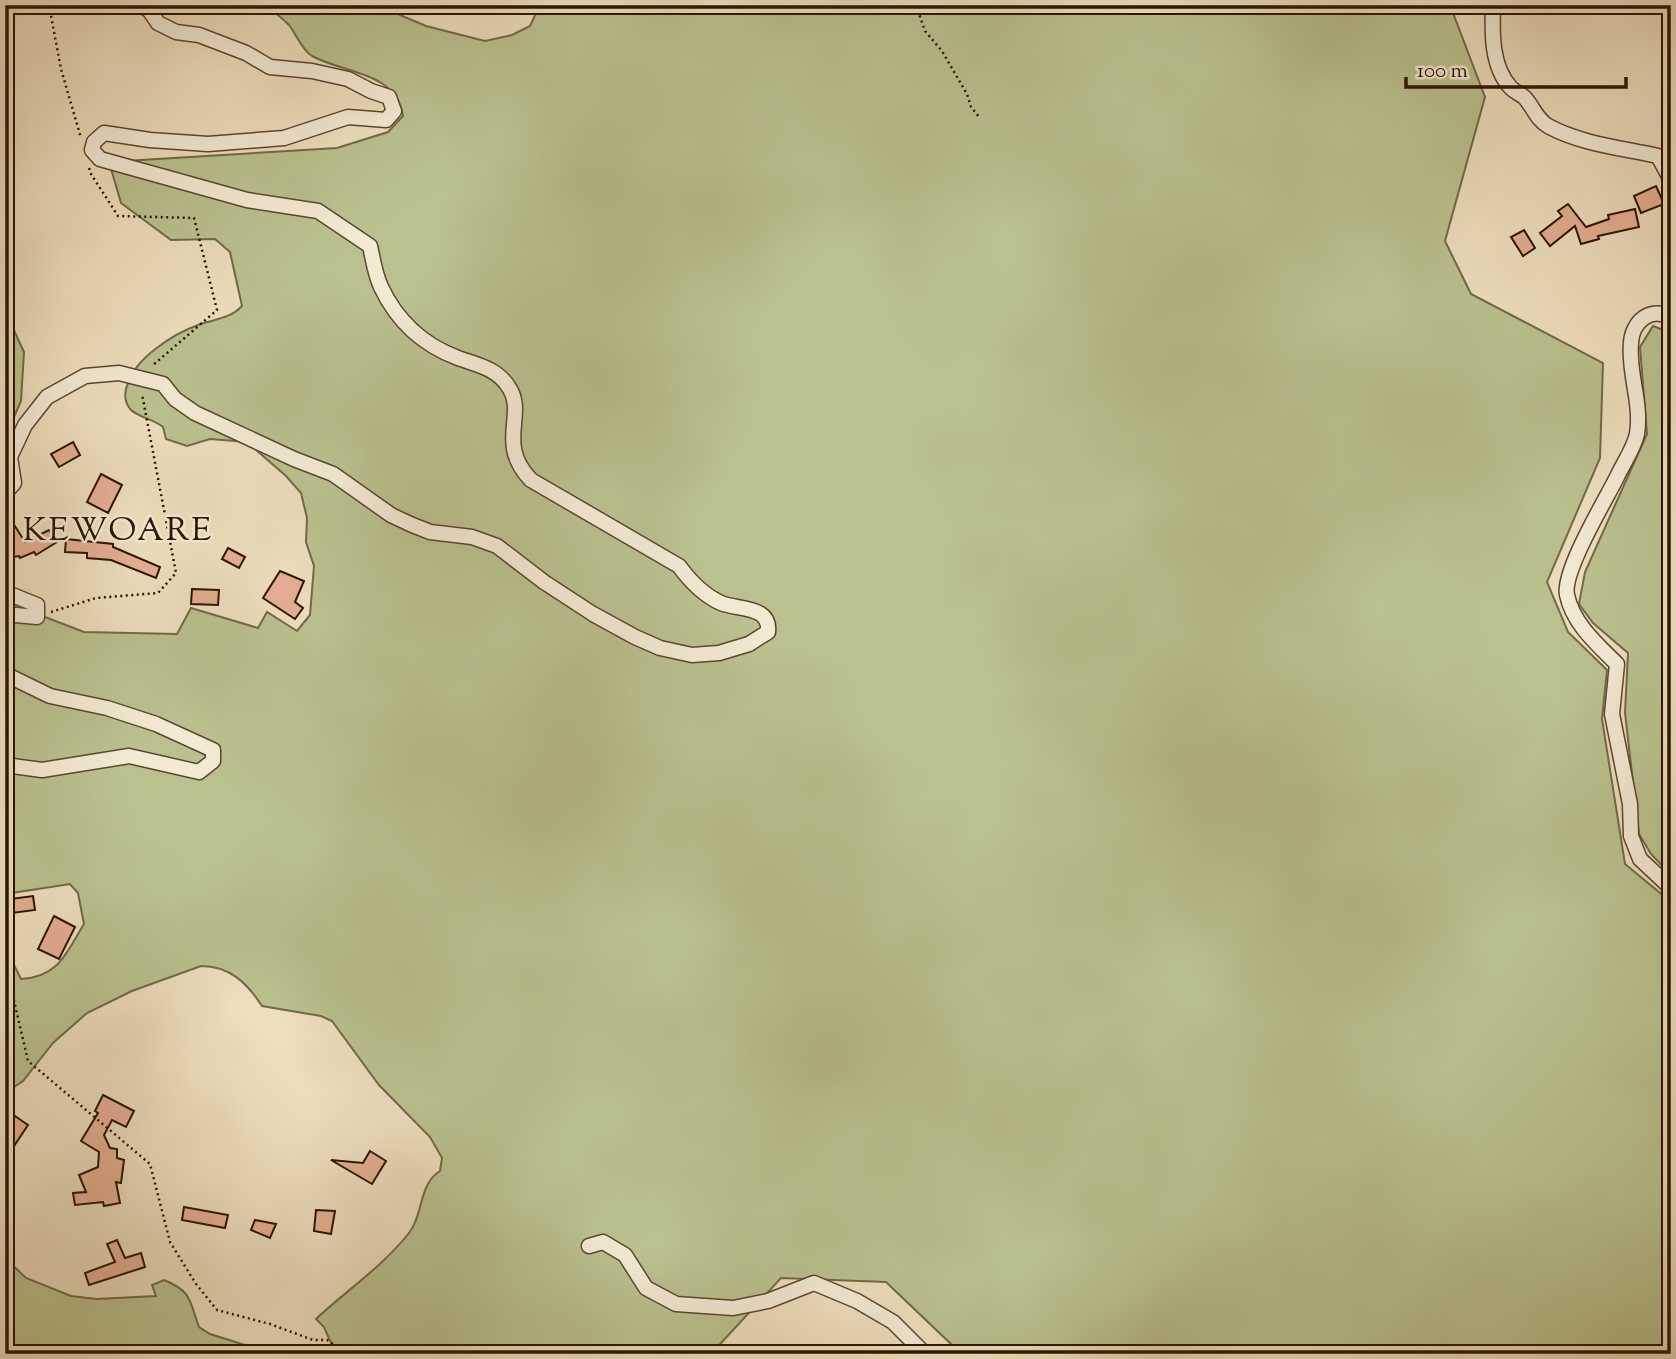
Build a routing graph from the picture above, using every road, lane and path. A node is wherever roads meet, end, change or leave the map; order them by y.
1 (49, 5) edge
2 (141, 5) edge
3 (916, 5) edge
4 (1493, 5) edge
5 (979, 117) dead end
6 (84, 148) dead end
7 (88, 161) dead end
8 (1671, 180) edge
9 (1671, 318) edge
10 (139, 377) junction
11 (5, 493) edge
12 (5, 592) edge
13 (5, 614) edge
14 (37, 617) junction
15 (5, 674) edge
16 (5, 765) edge
17 (1671, 888) edge
18 (5, 962) edge
19 (589, 1246) dead end
20 (341, 1354) edge
21 (925, 1354) edge

1 - 6 path
2 - 10 street
3 - 5 path
4 - 8 street
7 - 10 path
9 - 17 street
10 - 11 street
10 - 14 path
12 - 14 street
13 - 14 street
15 - 16 street
18 - 20 path
19 - 21 street

